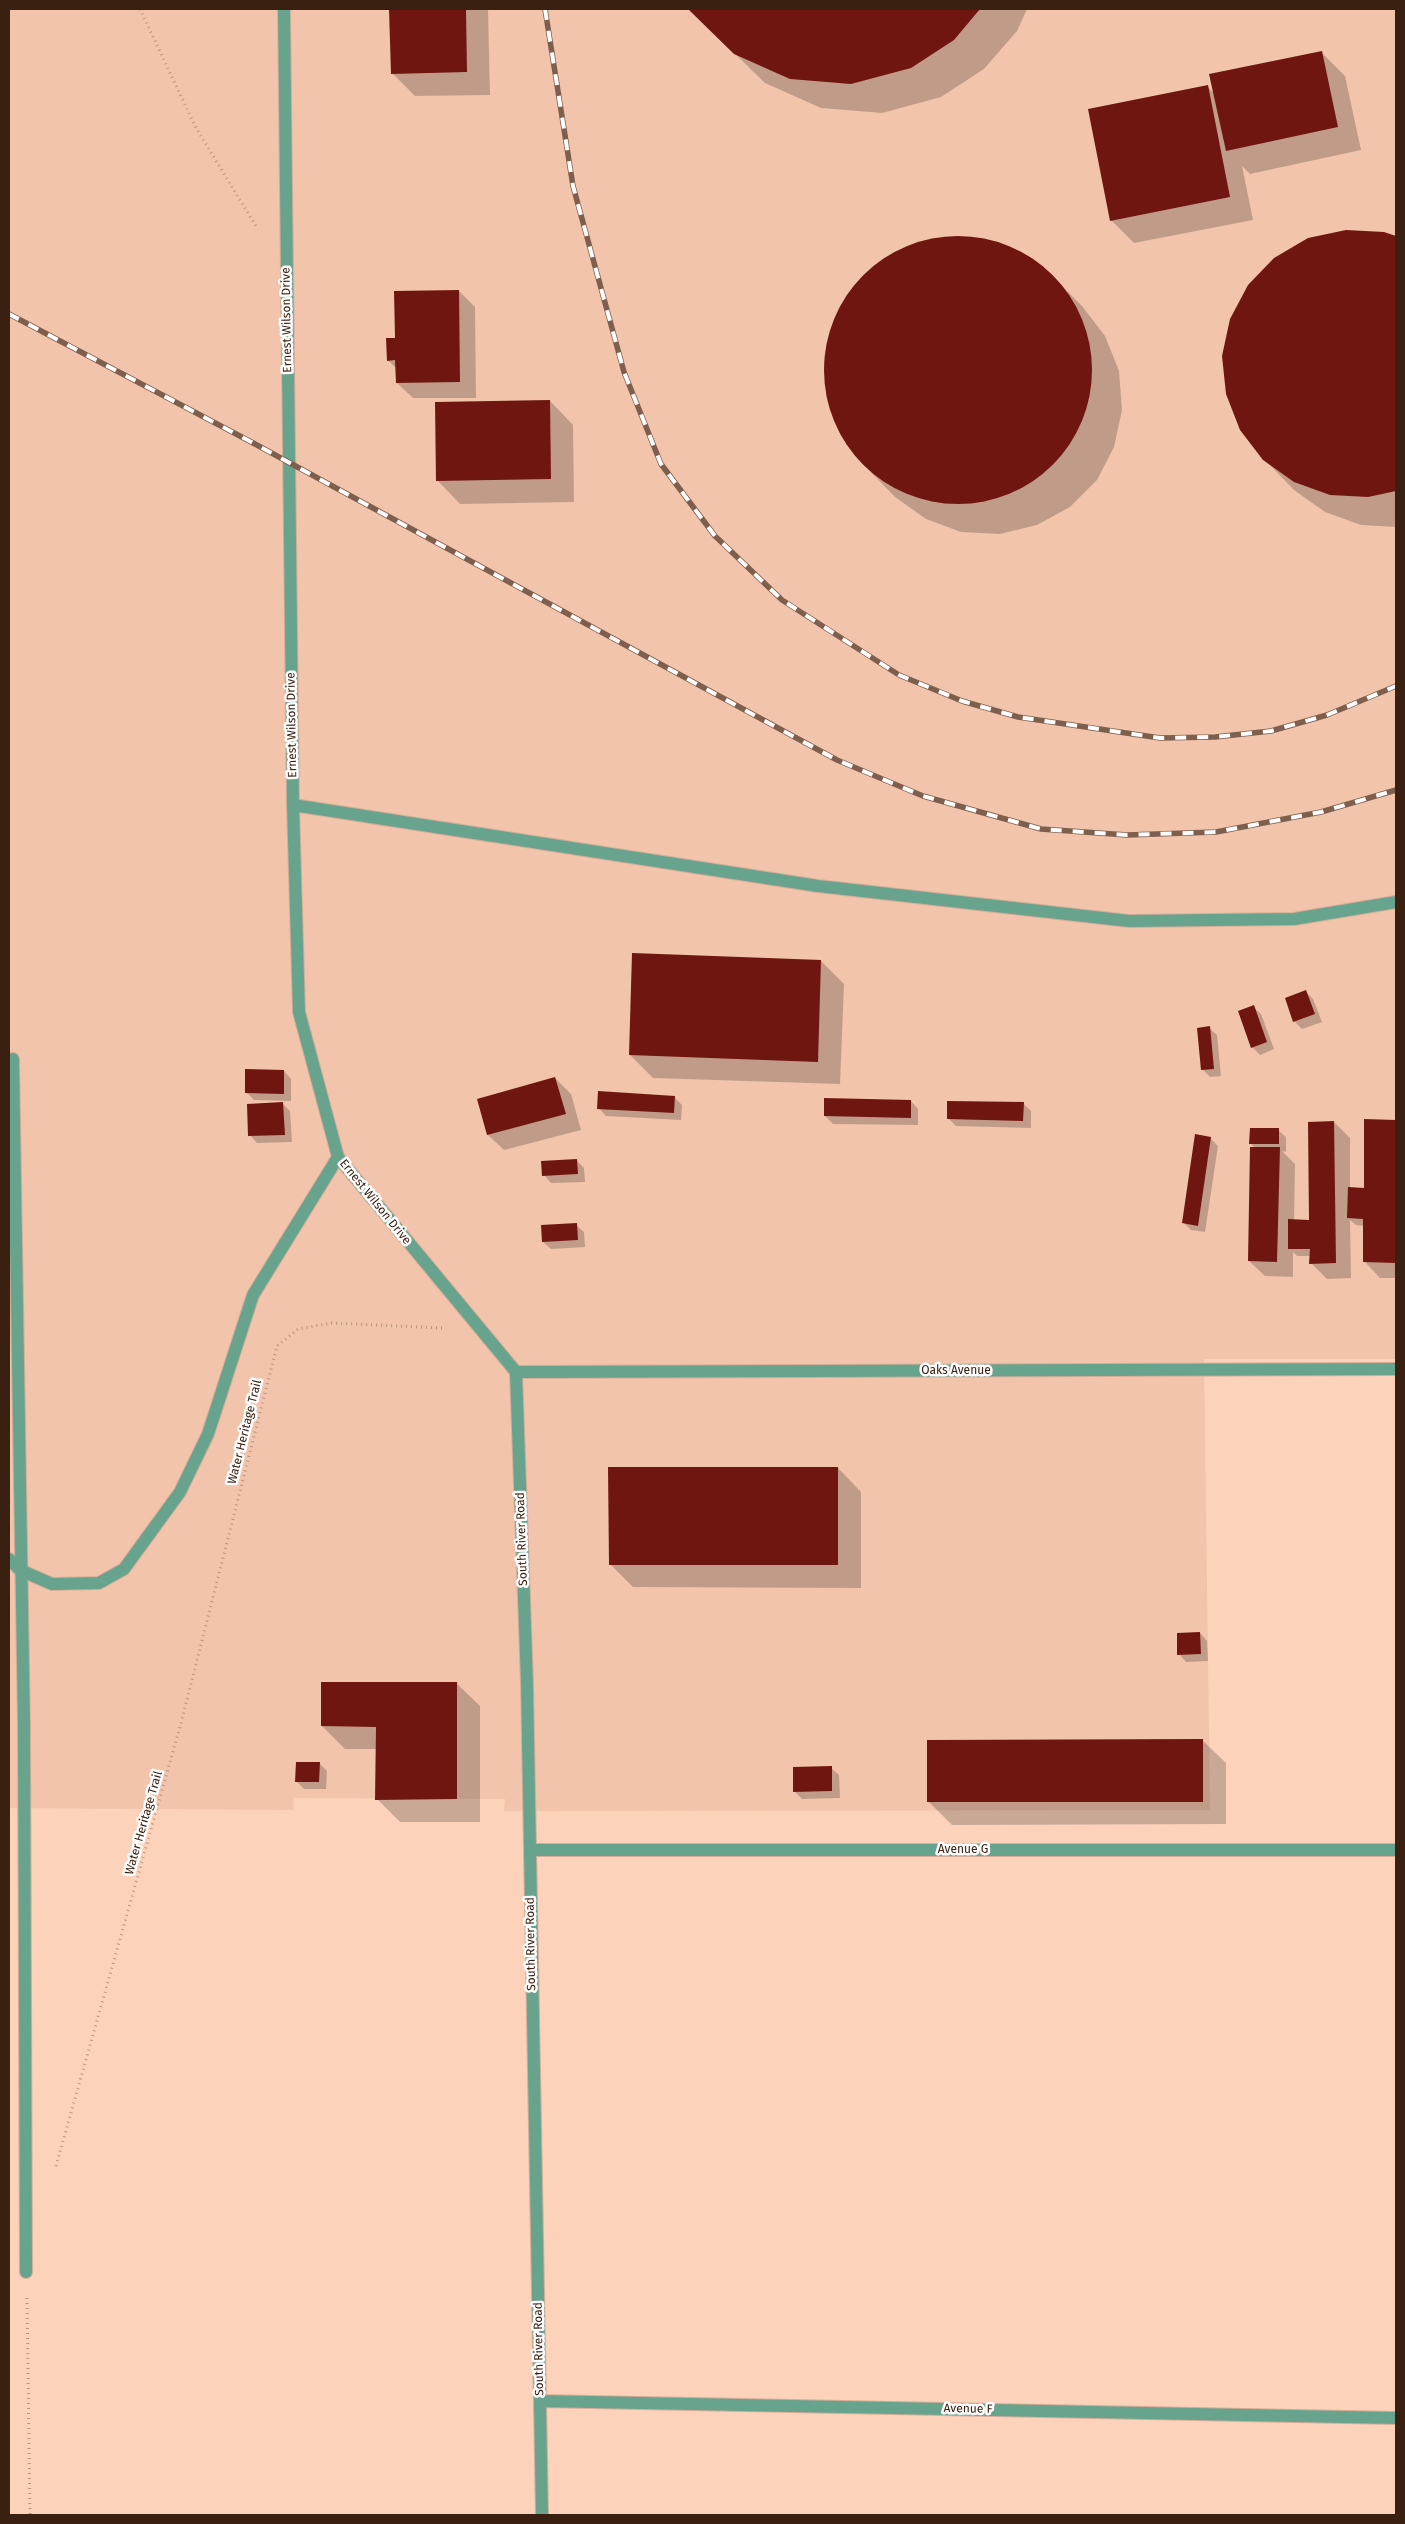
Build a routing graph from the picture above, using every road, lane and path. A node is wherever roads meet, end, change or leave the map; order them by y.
1 (140, 9) edge
2 (284, 9) edge
3 (261, 236) dead end
4 (293, 805) junction
5 (1396, 895) edge
6 (1396, 902) edge
7 (1380, 904) junction
8 (13, 1059) dead end
9 (338, 1157) junction
10 (482, 1331) junction
11 (1396, 1369) edge
12 (516, 1372) junction
13 (9, 1559) edge
14 (20, 1570) junction
15 (530, 1850) junction
16 (1396, 1850) edge
17 (53, 2176) dead end
18 (26, 2272) joint
19 (540, 2400) junction
20 (1396, 2418) edge
21 (30, 2515) edge
22 (542, 2515) edge

1 - 3 path
2 - 4 street, Ernest Wilson Drive
4 - 7 street
4 - 9 street, Ernest Wilson Drive
5 - 7 street
6 - 7 street
8 - 14 street
9 - 10 street, Ernest Wilson Drive
9 - 14 street
10 - 12 street, Ernest Wilson Drive
10 - 17 path, Water Heritage Trail
11 - 12 street, Oaks Avenue
12 - 15 street, South River Road
13 - 14 street
14 - 18 street
15 - 16 street, Avenue G
15 - 19 street, South River Road
18 - 21 path
19 - 20 street, Avenue F
19 - 22 street, South River Road

